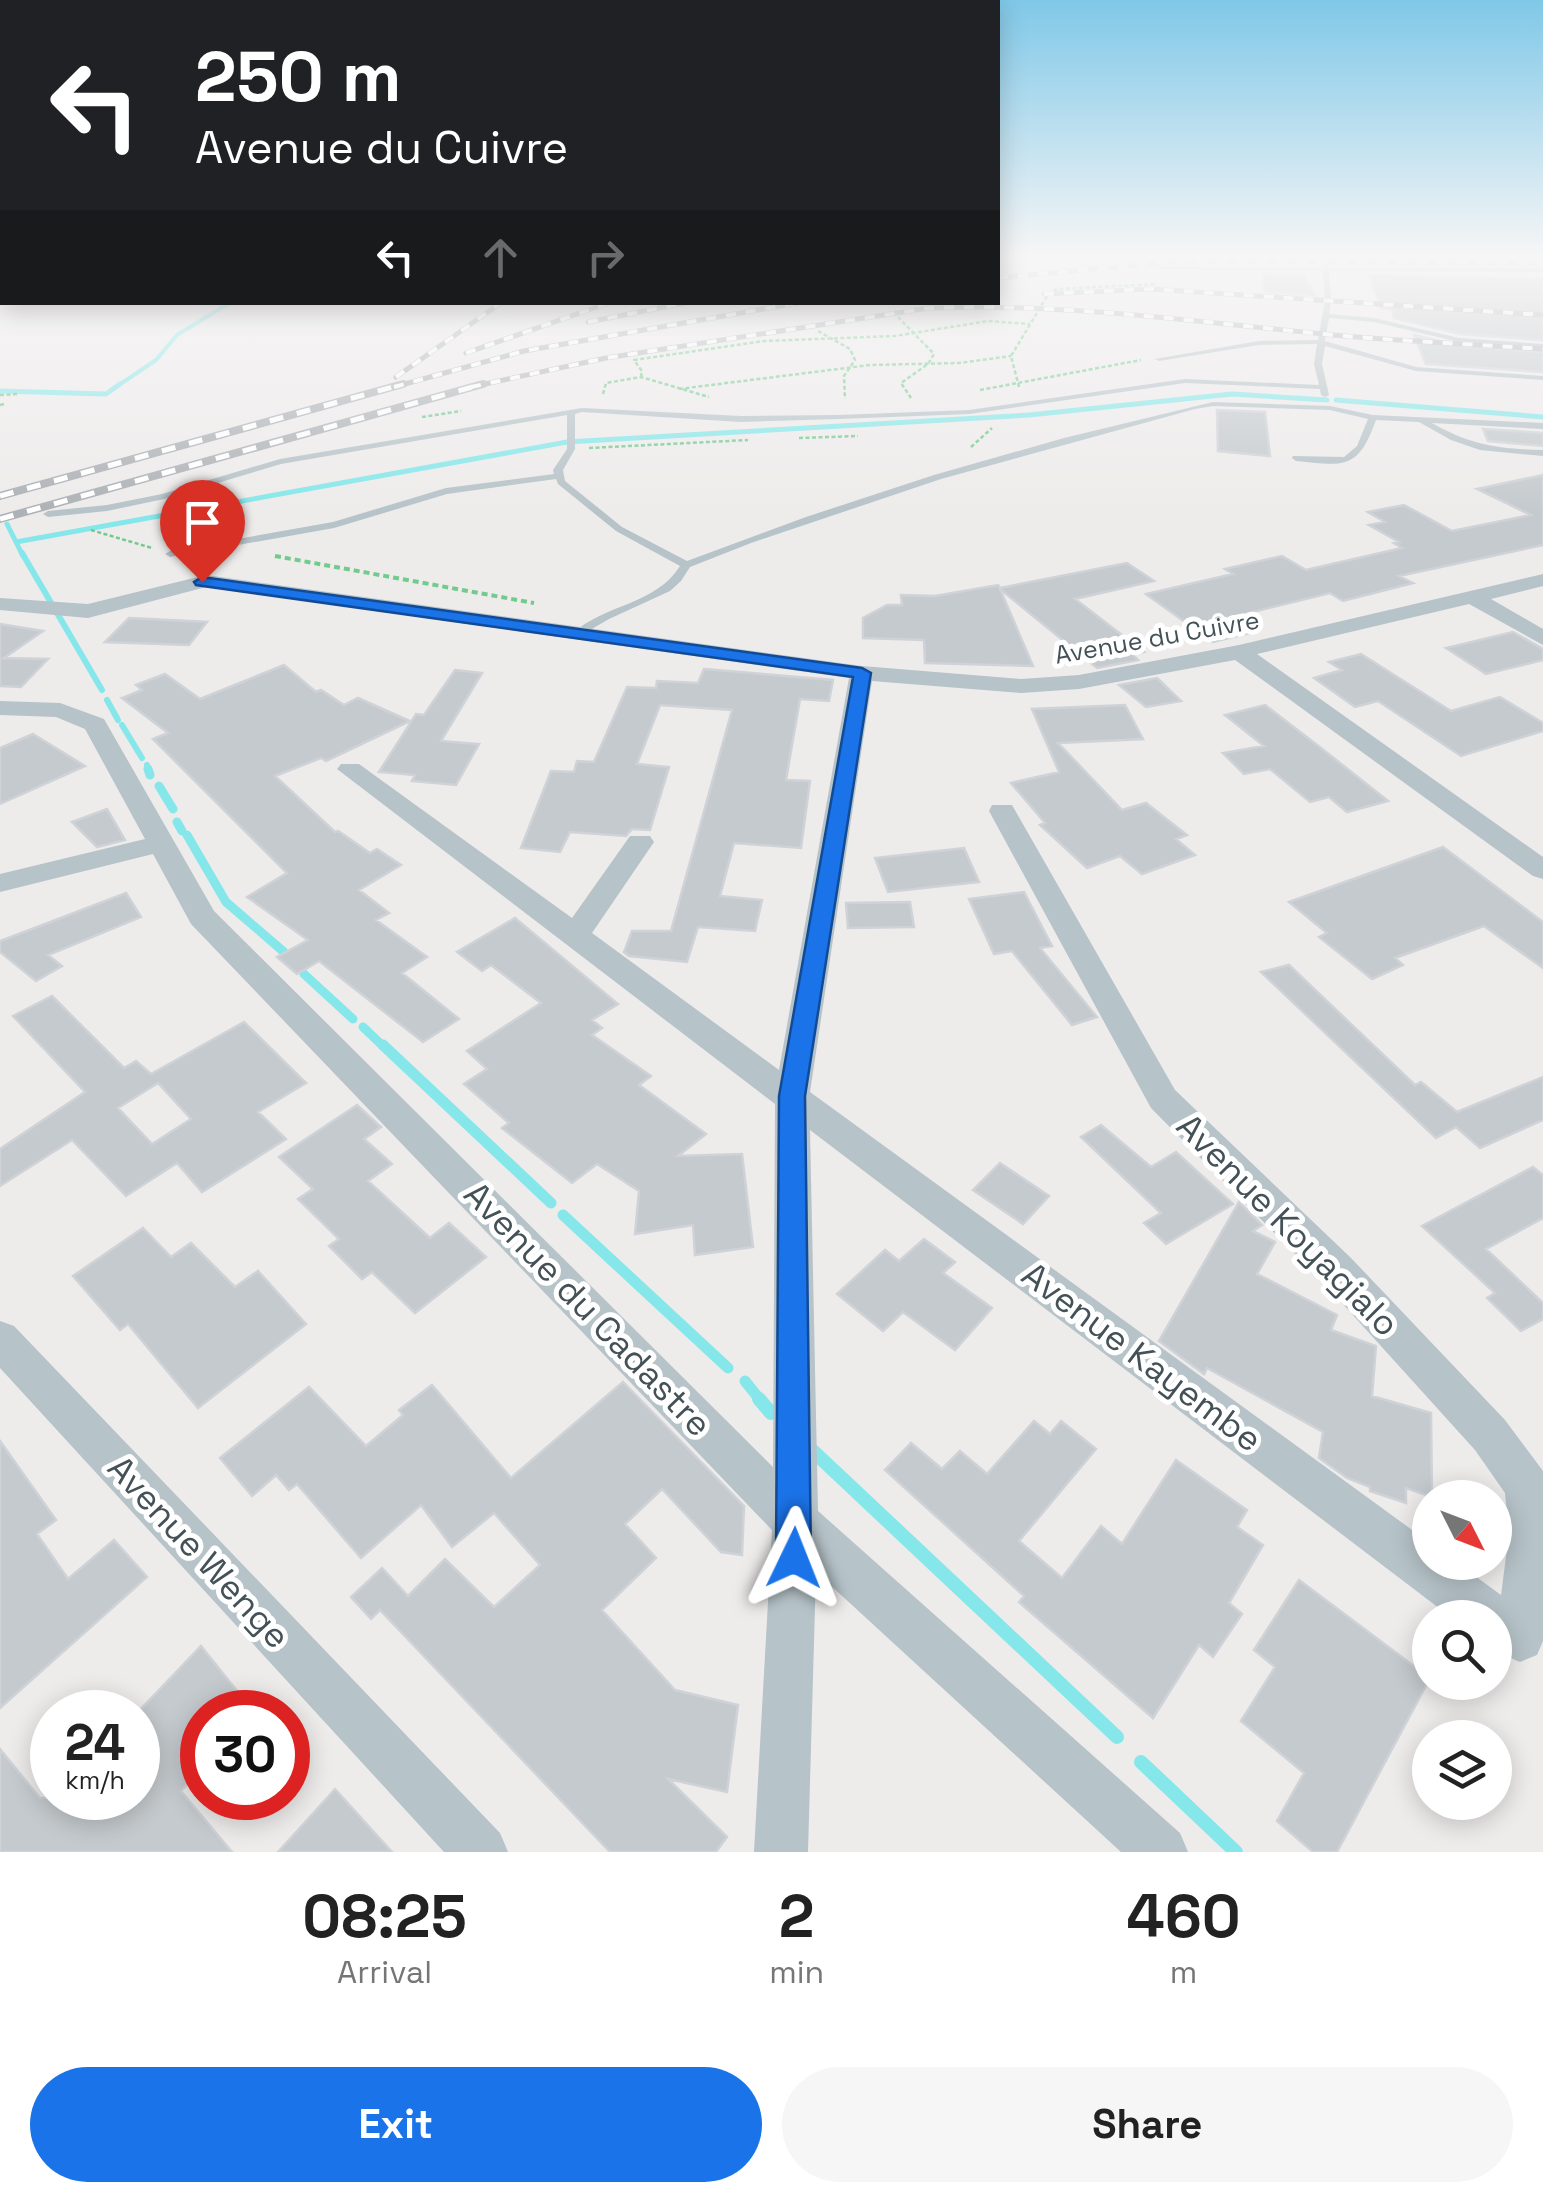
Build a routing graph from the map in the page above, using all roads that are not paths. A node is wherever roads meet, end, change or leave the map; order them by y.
1 (1465, 340) edge
2 (1320, 342) junction
3 (1543, 346) edge
4 (1159, 358) road end
5 (1543, 378) edge
6 (1321, 386) junction
7 (1330, 408) junction
8 (571, 412) junction
9 (1373, 417) junction
10 (1420, 419) junction
11 (1543, 426) edge
12 (1543, 453) edge
13 (1296, 458) dead end
14 (557, 476) junction
15 (48, 514) road end
16 (170, 554) road end
17 (686, 564) junction
18 (1543, 580) edge
19 (1473, 597) junction
20 (0, 604) edge
21 (578, 634) junction
22 (1543, 638) edge
23 (1239, 652) junction
24 (862, 673) junction
25 (0, 708) edge
26 (350, 769) dead end
27 (1002, 812) dead end
28 (640, 842) dead end
29 (158, 844) junction
30 (1543, 870) edge
31 (0, 883) edge
32 (576, 936) junction
33 (792, 1096) junction
34 (0, 1339) edge
35 (795, 1520) junction
36 (1468, 1600) edge
37 (1512, 1633) edge
38 (481, 1852) edge
39 (781, 1852) edge
40 (1161, 1852) edge

1 - 3 lane
2 - 4 lane
2 - 5 lane
2 - 6 lane
6 - 7 lane
6 - 8 lane
7 - 9 lane
7 - 17 lane
8 - 14 lane
8 - 15 lane
9 - 10 lane
9 - 13 lane
10 - 11 lane
10 - 12 lane
14 - 16 lane
14 - 17 lane
17 - 21 lane
18 - 19 street, Avenue du Cuivre
19 - 22 street
19 - 23 street, Avenue du Cuivre
20 - 21 street, Avenue du Cuivre
21 - 24 street, Avenue du Cuivre
23 - 24 street, Avenue du Cuivre
23 - 30 street
24 - 33 street
25 - 29 street, Avenue du Cadastre
26 - 32 street, Avenue Kayembe
27 - 37 street, Avenue Koyagialo
28 - 32 street
29 - 31 street
29 - 35 street, Avenue du Cadastre
32 - 33 street, Avenue Kayembe
33 - 35 street
33 - 36 street, Avenue Kayembe
34 - 38 street, Avenue Wenge
35 - 39 street
35 - 40 street, Avenue du Cadastre

